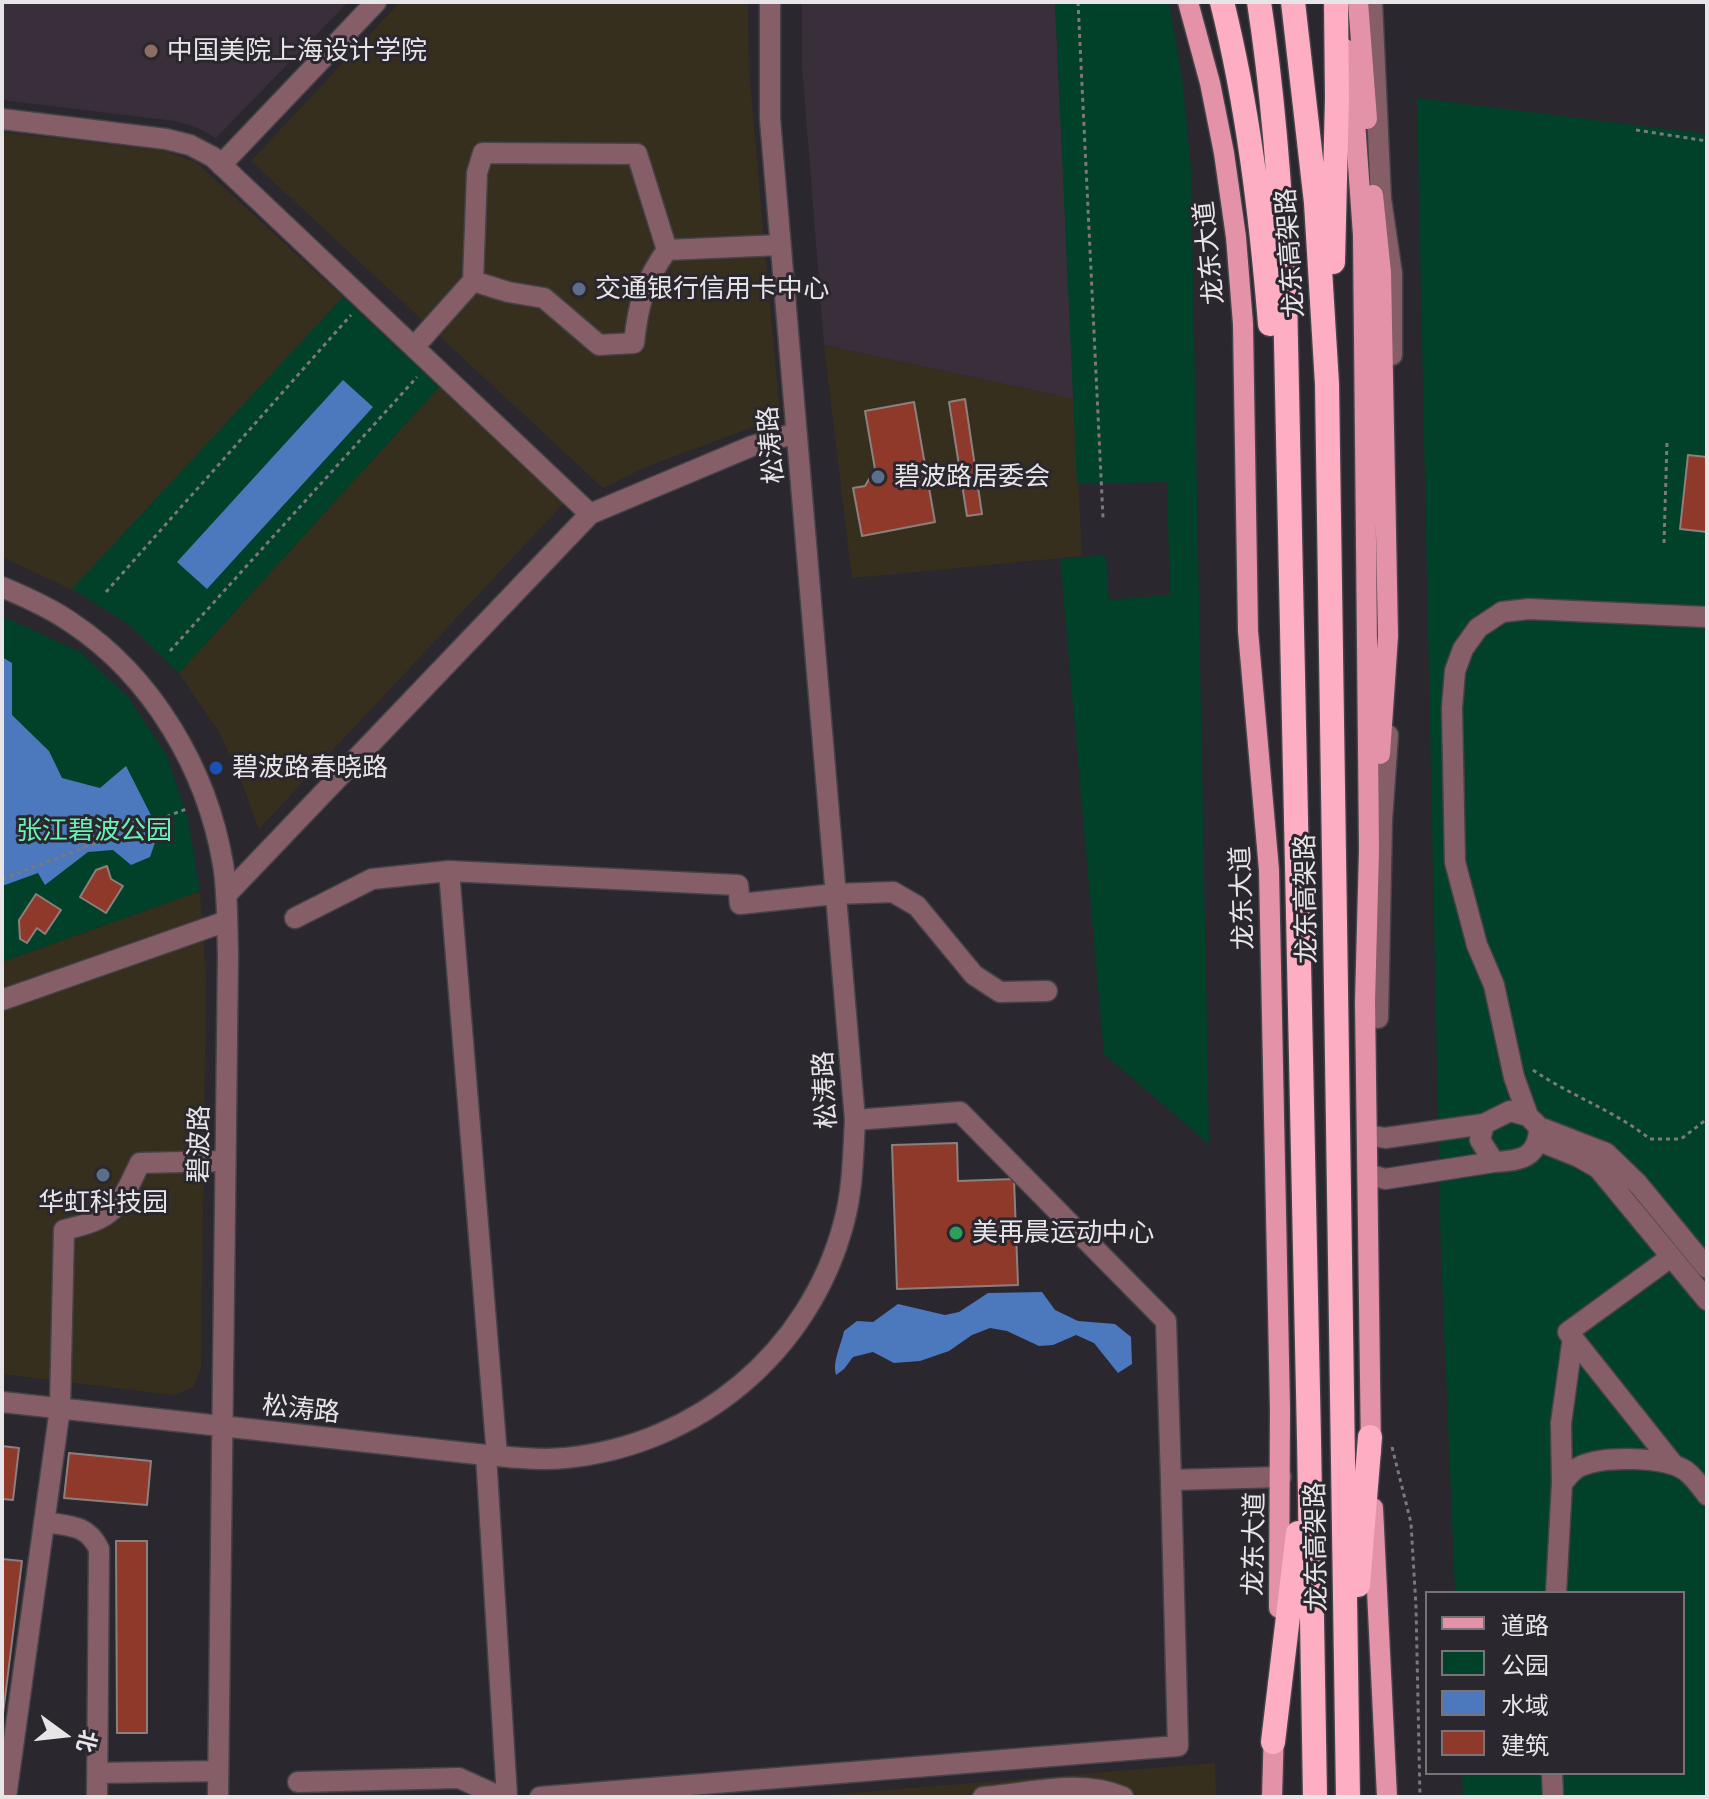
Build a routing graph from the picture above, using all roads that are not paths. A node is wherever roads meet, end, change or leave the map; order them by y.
1 (376, 2) edge
2 (770, 2) edge
3 (1188, 2) edge
4 (1259, 2) edge
5 (1293, 2) edge
6 (1336, 2) edge
7 (1358, 2) edge
8 (1372, 2) edge
9 (1222, 5) edge
10 (2, 119) edge
11 (221, 165) junction
12 (780, 245) junction
13 (667, 250) junction
14 (473, 281) junction
15 (414, 347) junction
16 (1327, 384) junction
17 (796, 433) junction
18 (590, 514) junction
19 (1291, 551) junction
20 (2, 587) edge
21 (1707, 617) edge
22 (1369, 850) junction
23 (449, 871) junction
24 (835, 894) junction
25 (226, 895) junction
26 (295, 918) dead end
27 (227, 921) junction
28 (1047, 991) dead end
29 (2, 1000) edge
30 (1378, 1018) dead end
31 (1513, 1070) junction
32 (1502, 1113) junction
33 (855, 1120) junction
34 (1484, 1124) junction
35 (1535, 1128) junction
36 (1368, 1135) junction
37 (225, 1161) junction
38 (1494, 1162) junction
39 (1368, 1174) junction
40 (1671, 1257) junction
41 (1705, 1259) edge
42 (1707, 1300) edge
43 (1573, 1337) junction
44 (2, 1402) edge
45 (60, 1408) junction
46 (221, 1426) junction
47 (1309, 1439) junction
48 (1381, 1442) junction
49 (491, 1455) junction
50 (1673, 1464) junction
51 (1281, 1477) junction
52 (1171, 1480) junction
53 (1562, 1483) junction
54 (1707, 1495) edge
55 (44, 1522) junction
56 (1556, 1591) edge
57 (1347, 1731) junction
58 (1273, 1742) junction
59 (218, 1771) junction
60 (98, 1773) junction
61 (1552, 1775) edge
62 (298, 1782) dead end
63 (6, 1797) edge
64 (97, 1797) edge
65 (218, 1797) edge
66 (504, 1797) edge
67 (540, 1797) edge
68 (983, 1797) edge
69 (1123, 1797) edge
70 (1272, 1797) edge
71 (1315, 1797) edge
72 (1348, 1797) edge
73 (1387, 1797) edge
74 (1553, 1797) edge

1 - 11 street
2 - 12 street, 松涛路
3 - 51 main road, 龙东大道
4 - 19 highway, 龙东高架路
5 - 16 highway, 龙东高架路
6 - 16 highway
6 - 22 main road
7 - 22 main road
8 - 30 street
9 - 19 highway
10 - 11 street
11 - 15 street
12 - 13 street
12 - 17 street, 松涛路
13 - 14 street
13 - 14 street
14 - 15 street
15 - 18 street
16 - 57 highway, 龙东高架路
17 - 18 street
17 - 24 street, 松涛路
18 - 25 street
19 - 47 highway, 龙东高架路
20 - 25 street, 碧波路
21 - 31 street
22 - 36 main road
23 - 24 street
23 - 26 street
23 - 49 street
24 - 28 street
24 - 33 street, 松涛路
25 - 27 street, 碧波路
27 - 29 street
27 - 37 street, 碧波路
31 - 32 street
31 - 35 street
32 - 34 street
32 - 35 street
33 - 49 street, 松涛路
33 - 52 street
34 - 36 street
34 - 38 street
35 - 38 street
35 - 40 street
35 - 41 street
36 - 39 main road
37 - 45 street
37 - 46 street, 碧波路
38 - 39 street
39 - 48 main road
40 - 42 street
40 - 43 street
43 - 50 street
43 - 53 street
44 - 45 street, 松涛路
45 - 46 street, 松涛路
45 - 55 street
46 - 49 street, 松涛路
46 - 59 street, 碧波路
47 - 58 highway
47 - 71 highway, 龙东高架路
48 - 57 highway
48 - 73 main road
49 - 66 street
50 - 53 street
50 - 54 street
51 - 52 street
51 - 58 main road, 龙东大道
52 - 67 street
53 - 56 street
55 - 60 street
55 - 63 street
57 - 72 highway, 龙东高架路
58 - 70 main road, 龙东大道
59 - 60 street
59 - 65 street, 碧波路
60 - 64 street
61 - 74 street
62 - 66 street
68 - 69 street

